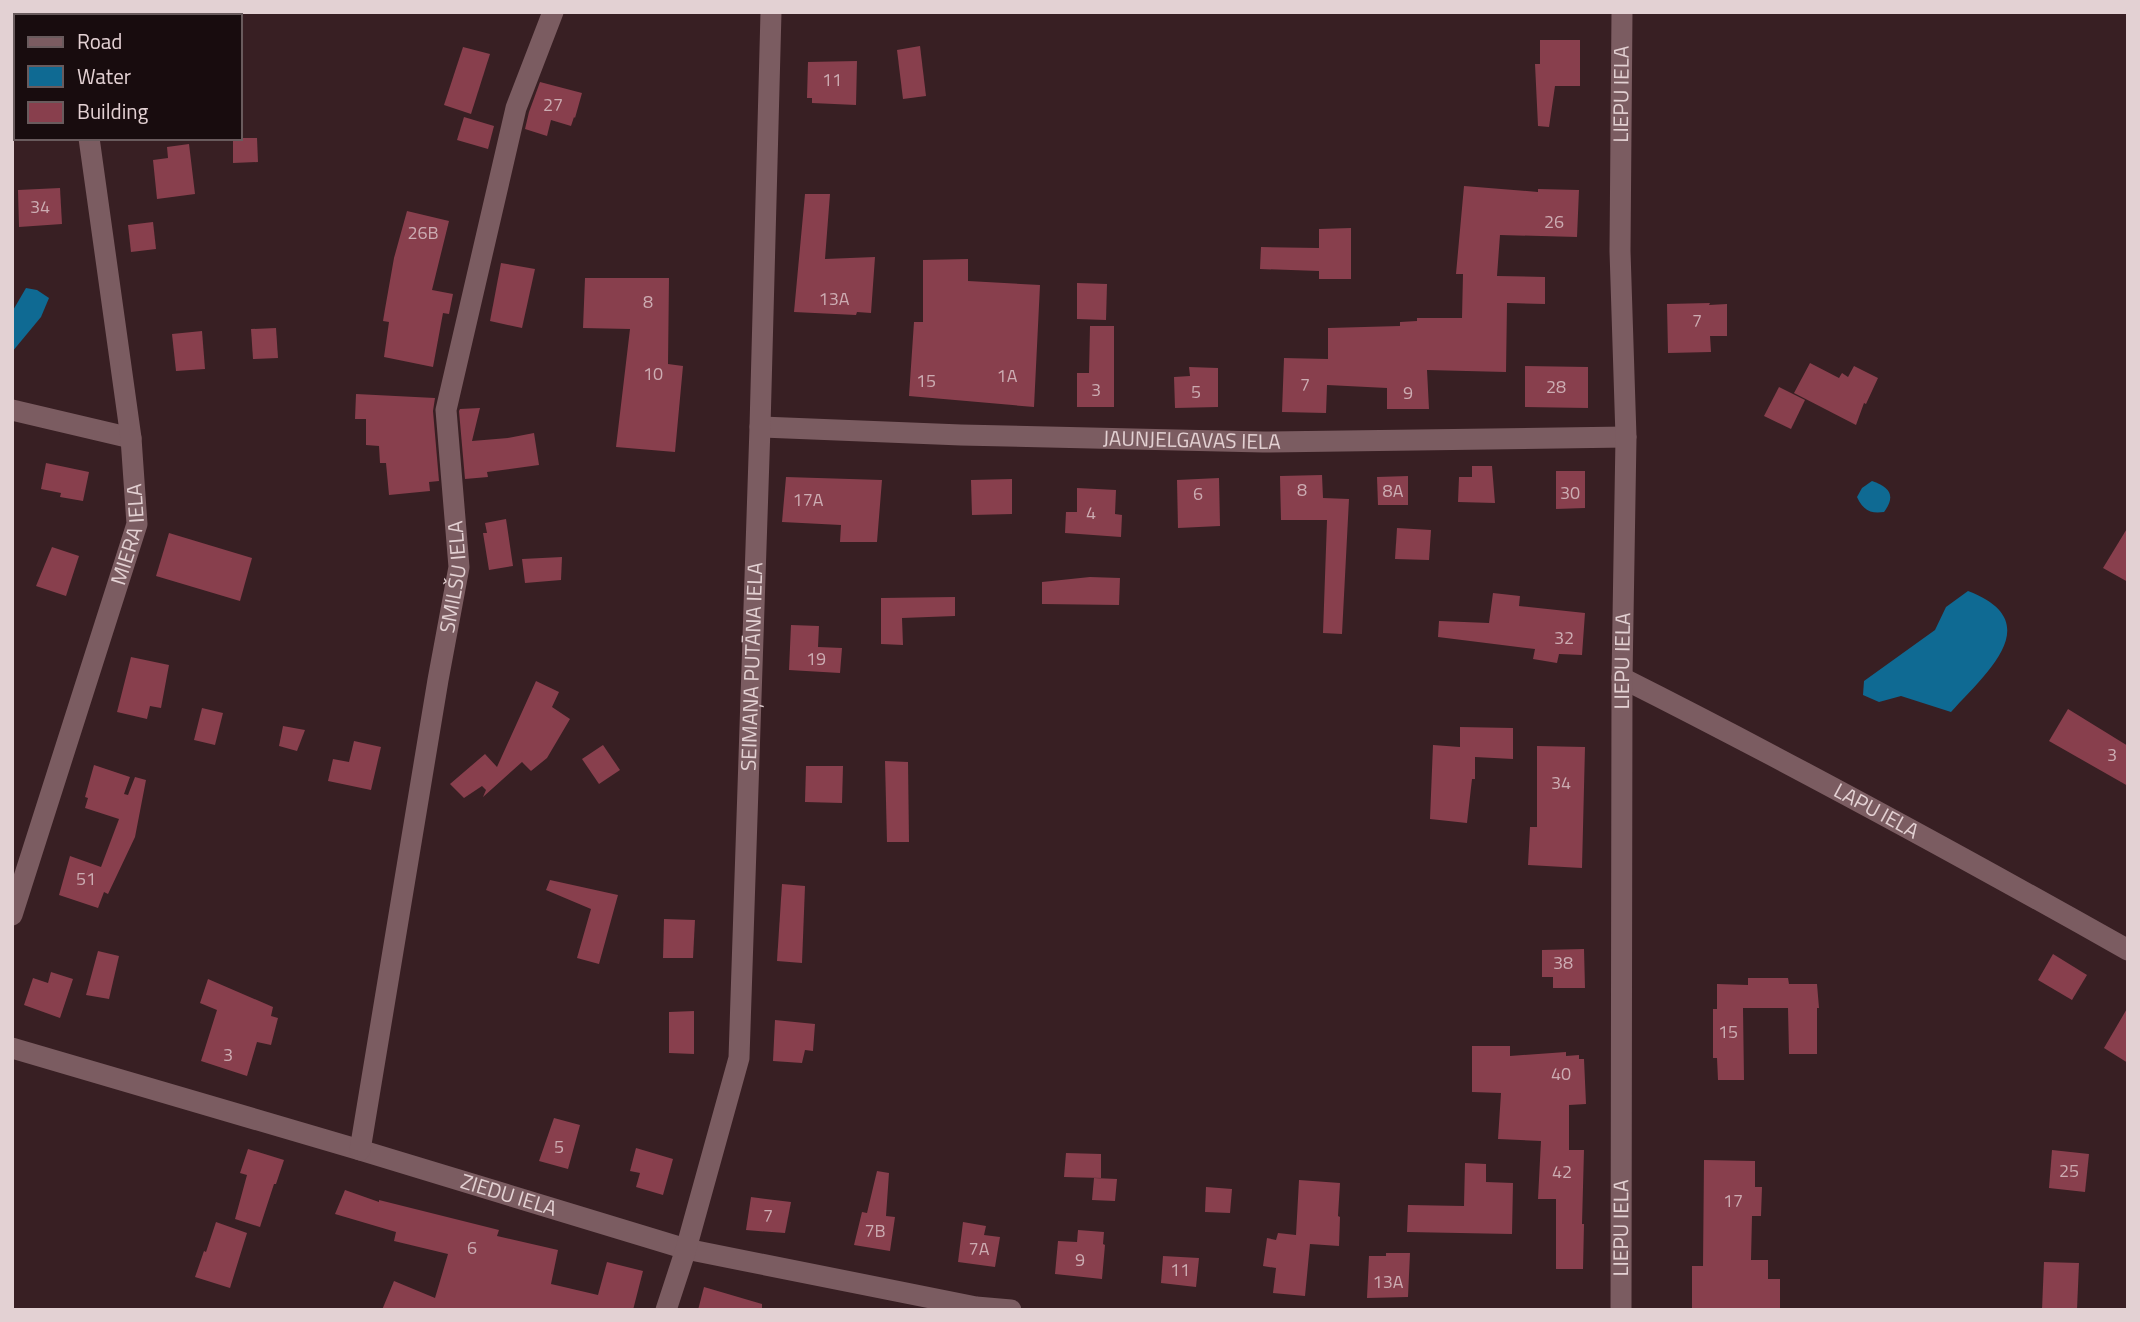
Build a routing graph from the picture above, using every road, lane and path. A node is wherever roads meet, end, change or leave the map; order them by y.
1 (553, 12) edge
2 (771, 12) edge
3 (1622, 12) edge
4 (89, 140) edge
5 (12, 410) edge
6 (760, 426) junction
7 (1626, 437) junction
8 (131, 438) junction
9 (1622, 678) junction
10 (12, 915) edge
11 (2128, 950) edge
12 (12, 1048) edge
13 (360, 1150) junction
14 (686, 1249) junction
15 (666, 1310) edge
16 (1011, 1310) edge
17 (1621, 1310) edge

1 - 13 street, SMILŠU IELA
2 - 6 street, SEIMAŅA PUTĀNA IELA
3 - 7 street, LIEPU IELA
4 - 8 street, MIERA IELA
5 - 8 street
6 - 7 street, JAUNJELGAVAS IELA
6 - 14 street, SEIMAŅA PUTĀNA IELA
7 - 9 street, LIEPU IELA
8 - 10 street, MIERA IELA
9 - 11 street, LAPU IELA
9 - 17 street, LIEPU IELA
12 - 13 street, ZIEDU IELA
13 - 14 street, ZIEDU IELA
14 - 15 street, SEIMAŅA PUTĀNA IELA
14 - 16 street, ZIEDU IELA

